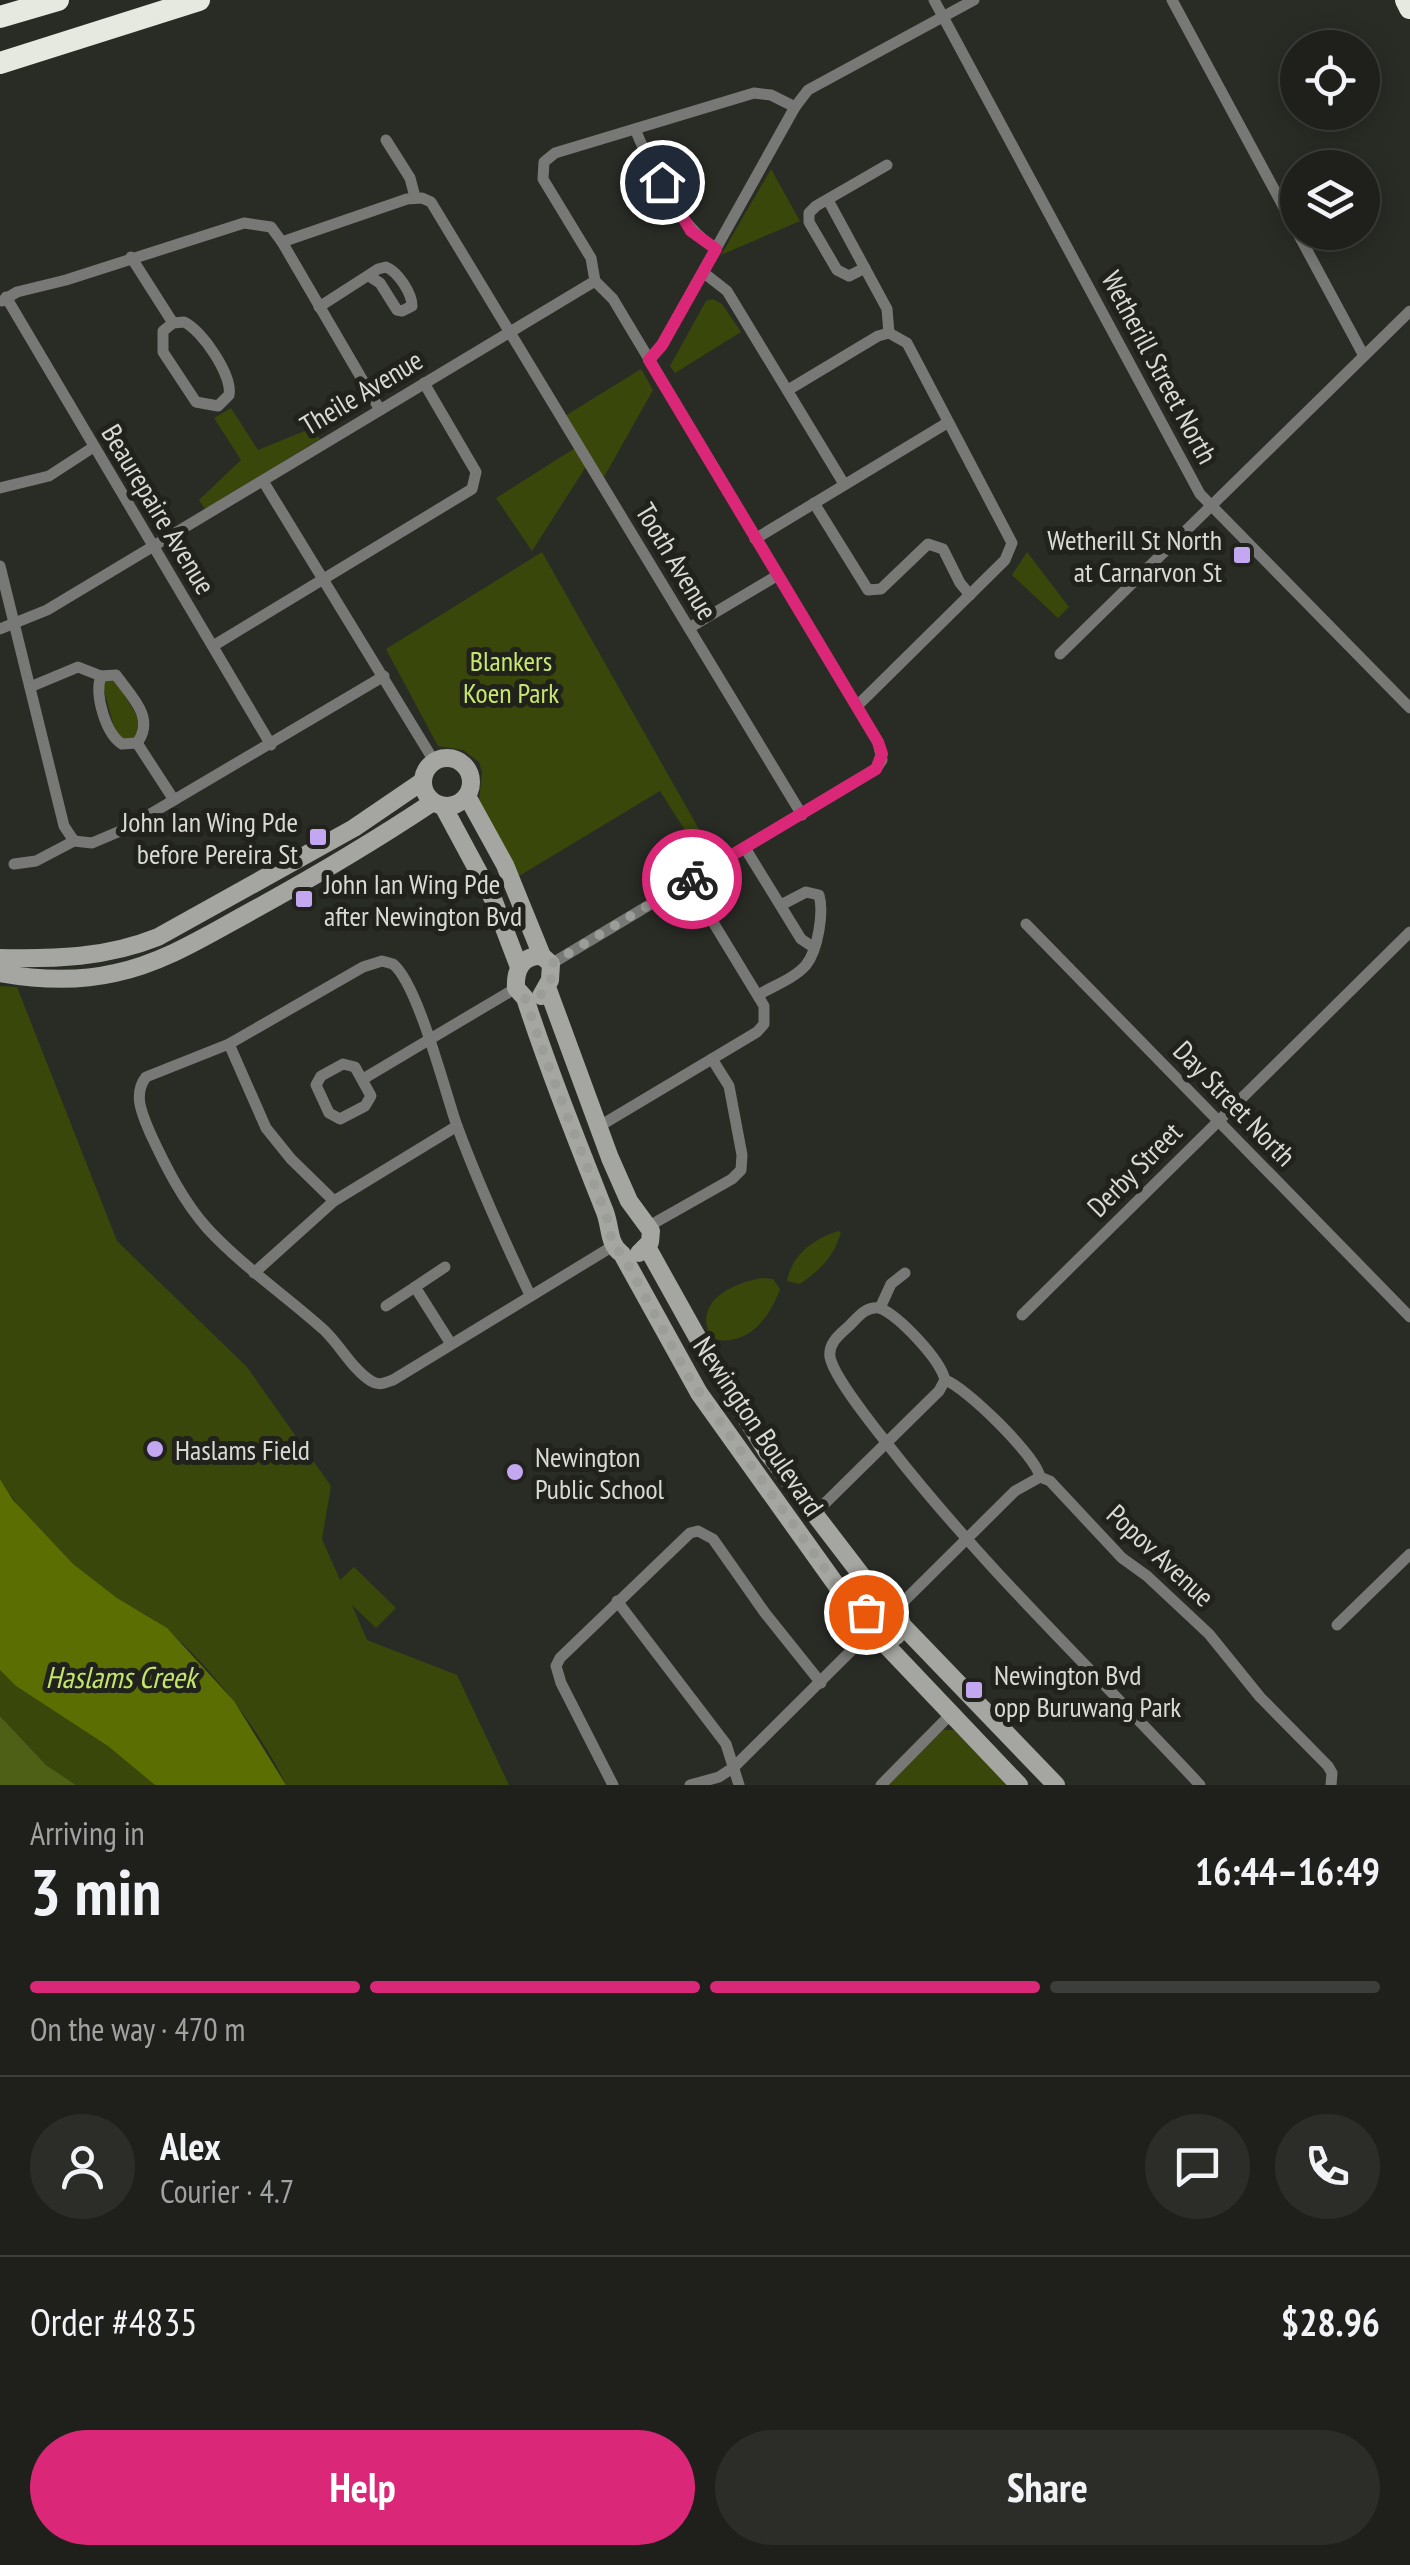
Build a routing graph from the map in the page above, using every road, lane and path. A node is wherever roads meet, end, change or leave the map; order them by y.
1 (58, 0) edge
2 (200, 0) edge
3 (934, 0) edge
4 (974, 0) edge
5 (1172, 0) edge
6 (1406, 0) edge
7 (1410, 8) edge
8 (942, 17) junction
9 (0, 18) edge
10 (0, 62) edge
11 (795, 107) junction
12 (635, 129) junction
13 (386, 140) dead end
14 (887, 165) dead end
15 (415, 198) junction
16 (828, 200) junction
17 (842, 225) junction
18 (819, 239) junction
19 (282, 242) junction
20 (716, 249) junction
21 (131, 257) junction
22 (865, 268) junction
23 (704, 273) junction
24 (369, 276) dead end
25 (595, 281) junction
26 (3, 300) edge
27 (318, 307) junction
28 (1410, 311) edge
29 (172, 323) junction
30 (510, 332) junction
31 (889, 332) junction
32 (1364, 356) junction
33 (649, 360) junction
34 (424, 383) junction
35 (788, 390) junction
36 (380, 410) junction
37 (947, 423) junction
38 (92, 448) junction
39 (263, 480) junction
40 (844, 484) junction
41 (0, 488) edge
42 (814, 503) junction
43 (1210, 505) junction
44 (755, 539) junction
45 (154, 547) junction
46 (0, 566) edge
47 (778, 575) junction
48 (325, 579) junction
49 (970, 595) junction
50 (13, 624) junction
51 (689, 628) junction
52 (0, 629) edge
53 (213, 646) junction
54 (1060, 654) dead end
55 (102, 676) junction
56 (384, 676) junction
57 (30, 686) junction
58 (856, 706) junction
59 (1410, 708) edge
60 (137, 743) junction
61 (271, 746) junction
62 (434, 761) junction
63 (422, 780) junction
64 (467, 796) junction
65 (174, 800) junction
66 (438, 804) junction
67 (802, 814) junction
68 (74, 841) junction
69 (744, 848) junction
70 (14, 864) dead end
71 (688, 882) junction
72 (781, 905) junction
73 (1026, 924) dead end
74 (1410, 932) edge
75 (813, 946) junction
76 (0, 958) edge
77 (546, 960) junction
78 (520, 967) junction
79 (0, 973) edge
80 (548, 987) junction
81 (520, 993) junction
82 (758, 995) junction
83 (429, 1038) junction
84 (229, 1044) junction
85 (712, 1059) junction
86 (363, 1079) junction
87 (1218, 1121) junction
88 (457, 1126) junction
89 (598, 1127) junction
90 (334, 1201) junction
91 (644, 1222) junction
92 (615, 1244) junction
93 (647, 1247) junction
94 (445, 1268) dead end
95 (254, 1272) junction
96 (905, 1273) dead end
97 (415, 1287) junction
98 (530, 1295) junction
99 (386, 1306) dead end
100 (880, 1308) junction
101 (1022, 1315) dead end
102 (1410, 1317) edge
103 (450, 1344) junction
104 (945, 1379) junction
105 (886, 1442) junction
106 (1040, 1477) junction
107 (814, 1515) junction
108 (966, 1542) junction
109 (1410, 1554) edge
110 (618, 1601) junction
111 (894, 1612) junction
112 (1337, 1626) dead end
113 (871, 1633) junction
114 (821, 1683) junction
115 (952, 1714) junction
116 (734, 1767) junction
117 (1332, 1782) edge
118 (613, 1785) edge
119 (690, 1785) edge
120 (739, 1785) edge
121 (881, 1785) edge
122 (1019, 1785) edge
123 (1056, 1785) edge
124 (1200, 1785) edge

1 - 9 highway
2 - 10 highway
3 - 8 street, Wetherill Street North
4 - 8 street
5 - 32 street
6 - 7 highway
8 - 11 street
8 - 43 street, Wetherill Street North
11 - 12 street
11 - 20 street
12 - 20 street
12 - 25 street
13 - 15 street
14 - 16 street
15 - 19 street
15 - 30 street, Tooth Avenue
16 - 17 street
16 - 18 street
17 - 18 street
17 - 22 street
18 - 22 street
19 - 21 street
19 - 27 street
20 - 23 street
21 - 26 street
21 - 29 street
22 - 31 street
23 - 33 street
23 - 35 street
24 - 27 street
25 - 30 street, Theile Avenue
25 - 33 street
26 - 38 street, Beaurepaire Avenue
27 - 36 street
28 - 32 street
29 - 29 street
30 - 34 street, Theile Avenue
30 - 51 street, Tooth Avenue
31 - 35 street
31 - 37 street
32 - 43 street
33 - 44 street
34 - 36 street, Theile Avenue
34 - 48 street
35 - 40 street
36 - 39 street, Theile Avenue
37 - 40 street
37 - 49 street
38 - 41 street
38 - 45 street, Beaurepaire Avenue
39 - 45 street, Theile Avenue
39 - 48 street
40 - 42 street
42 - 44 street
42 - 49 street
43 - 54 street
43 - 59 street, Wetherill Street North
44 - 47 street
45 - 50 street, Theile Avenue
45 - 53 street, Beaurepaire Avenue
46 - 50 street
47 - 51 street
47 - 58 street
48 - 53 street
48 - 56 street
49 - 58 street
50 - 52 street, Theile Avenue
50 - 57 street
51 - 67 street, Tooth Avenue
53 - 61 street, Beaurepaire Avenue
55 - 57 street
55 - 60 street
55 - 60 street
56 - 61 street
56 - 62 street
57 - 68 street
58 - 67 street
60 - 65 street
61 - 65 street
62 - 63 street
62 - 64 street
63 - 66 street
63 - 76 street
64 - 66 street
64 - 77 street
65 - 68 street
66 - 78 street
66 - 79 street
67 - 69 street
68 - 70 street
69 - 71 street
69 - 72 street
71 - 77 street
71 - 82 street
72 - 75 street
72 - 75 street
73 - 87 street, Day Street North
74 - 87 street, Derby Street
75 - 82 street
77 - 78 street
77 - 80 street
78 - 81 street
80 - 81 street
80 - 89 street
81 - 83 street
81 - 92 street, Newington Boulevard
82 - 85 street
83 - 84 street
83 - 86 street
83 - 88 street
84 - 90 street
84 - 95 street
85 - 89 street
85 - 91 street
86 - 86 street
87 - 101 street, Derby Street
87 - 102 street, Day Street North
88 - 90 street
88 - 98 street
89 - 91 street
90 - 95 street
91 - 92 street
91 - 93 street
92 - 93 street
92 - 98 street
92 - 113 street, Newington Boulevard
93 - 107 street, Newington Boulevard
94 - 97 street
95 - 103 street
96 - 100 street
97 - 99 street
97 - 103 street
98 - 103 street
100 - 104 street, Popov Avenue
100 - 105 street
104 - 105 street
104 - 106 street, Popov Avenue
105 - 107 street
105 - 108 street
106 - 108 street
106 - 117 street, Popov Avenue
107 - 111 street, Newington Boulevard
108 - 111 street
108 - 124 street
109 - 112 street
110 - 114 street
110 - 116 street
110 - 118 street
111 - 113 street
111 - 113 street
111 - 123 street, Newington Boulevard
113 - 114 street
113 - 115 street, Newington Boulevard
114 - 116 street
115 - 121 street
115 - 122 street, Newington Boulevard
116 - 119 street
116 - 120 street

